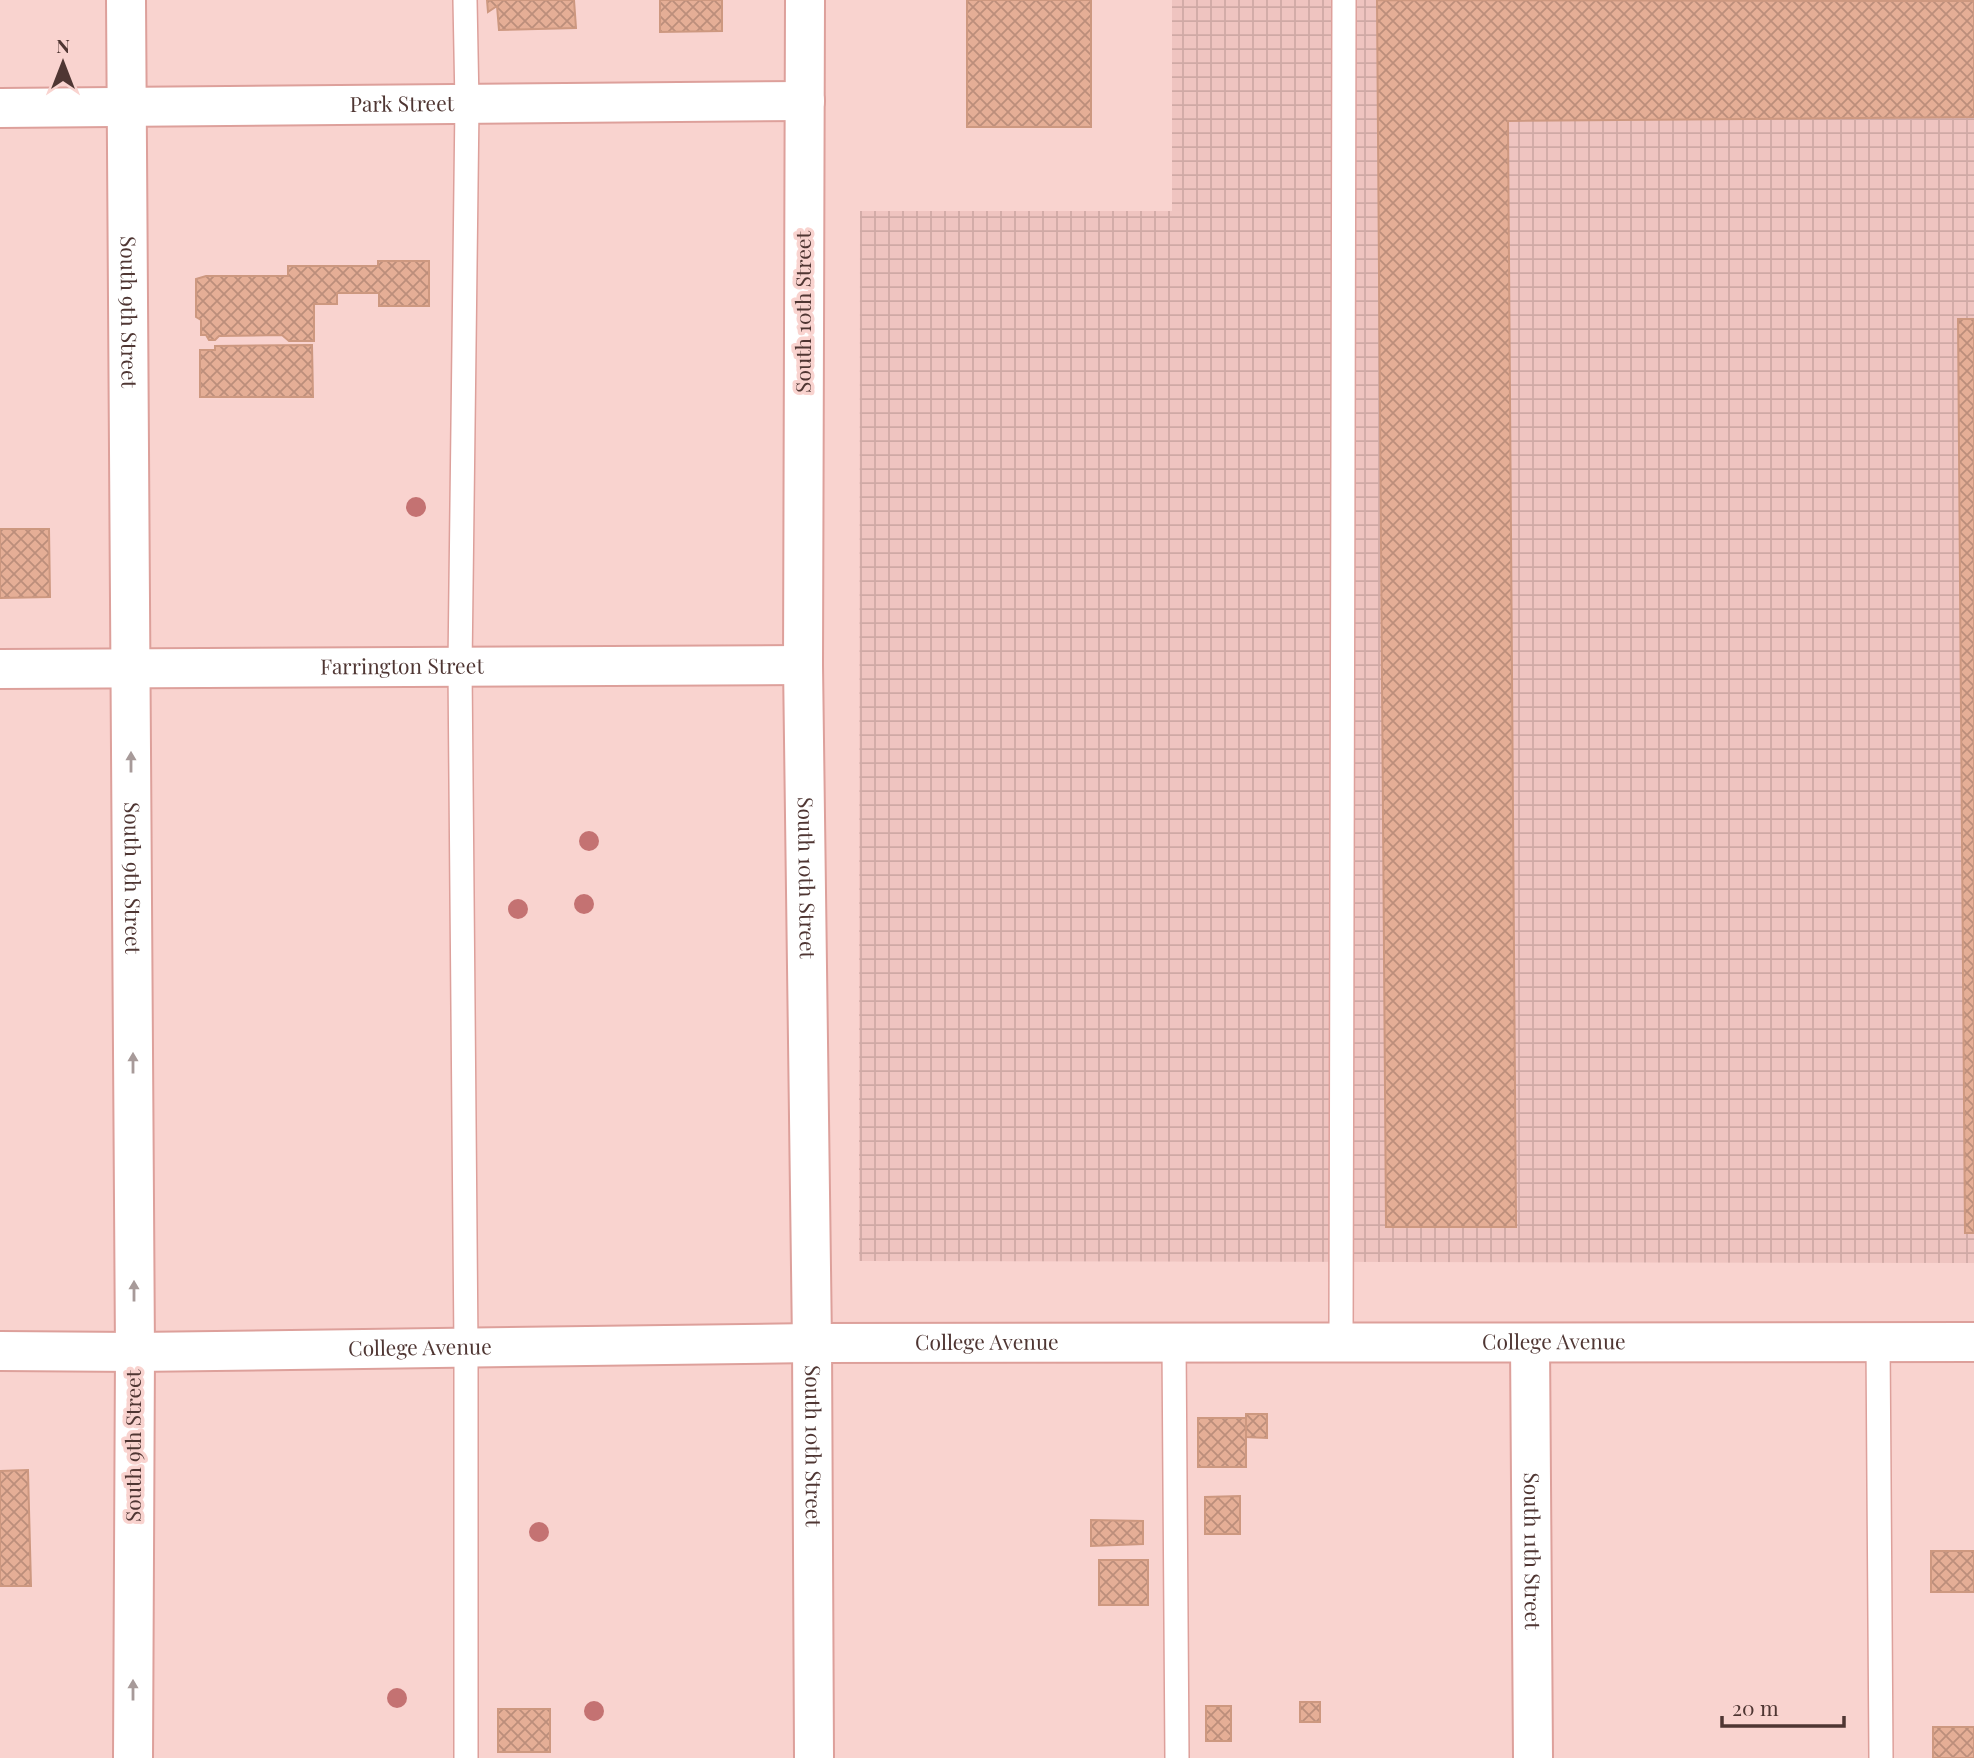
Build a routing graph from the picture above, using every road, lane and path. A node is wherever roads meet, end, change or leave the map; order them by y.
1 (127, 0) edge
2 (465, 0) edge
3 (805, 0) edge
4 (1344, 0) edge
5 (804, 101) junction
6 (467, 104) junction
7 (126, 107) junction
8 (0, 108) edge
9 (803, 665) junction
10 (460, 667) junction
11 (0, 669) edge
12 (131, 669) junction
13 (1878, 1342) junction
14 (1974, 1342) edge
15 (813, 1343) junction
16 (1174, 1343) junction
17 (1341, 1343) junction
18 (1530, 1343) junction
19 (466, 1348) junction
20 (0, 1351) edge
21 (135, 1352) junction
22 (133, 1758) edge
23 (466, 1758) edge
24 (814, 1758) edge
25 (1177, 1758) edge
26 (1533, 1758) edge
27 (1881, 1758) edge

1 - 7 street, South 9th Street
2 - 6 lane
3 - 5 street, South 10th Street
4 - 17 lane
5 - 6 street, Park Street
5 - 9 street, South 10th Street
6 - 7 street, Park Street
6 - 10 lane
7 - 8 street, Park Street
7 - 12 street, South 9th Street
9 - 10 street, Farrington Street
9 - 15 street, South 10th Street
10 - 12 street, Farrington Street
10 - 19 lane
11 - 12 street, Farrington Street
21 -> 12 street, South 9th Street
13 - 14 street, College Avenue
13 - 18 street, College Avenue
13 - 27 lane
15 - 16 street, College Avenue
15 - 19 street, College Avenue
15 - 24 street, South 10th Street
16 - 17 street, College Avenue
16 - 25 lane
17 - 18 street, College Avenue
18 - 26 street, South 11th Street
19 - 21 street, College Avenue
19 - 23 lane
20 - 21 street, College Avenue
22 -> 21 street, South 9th Street

